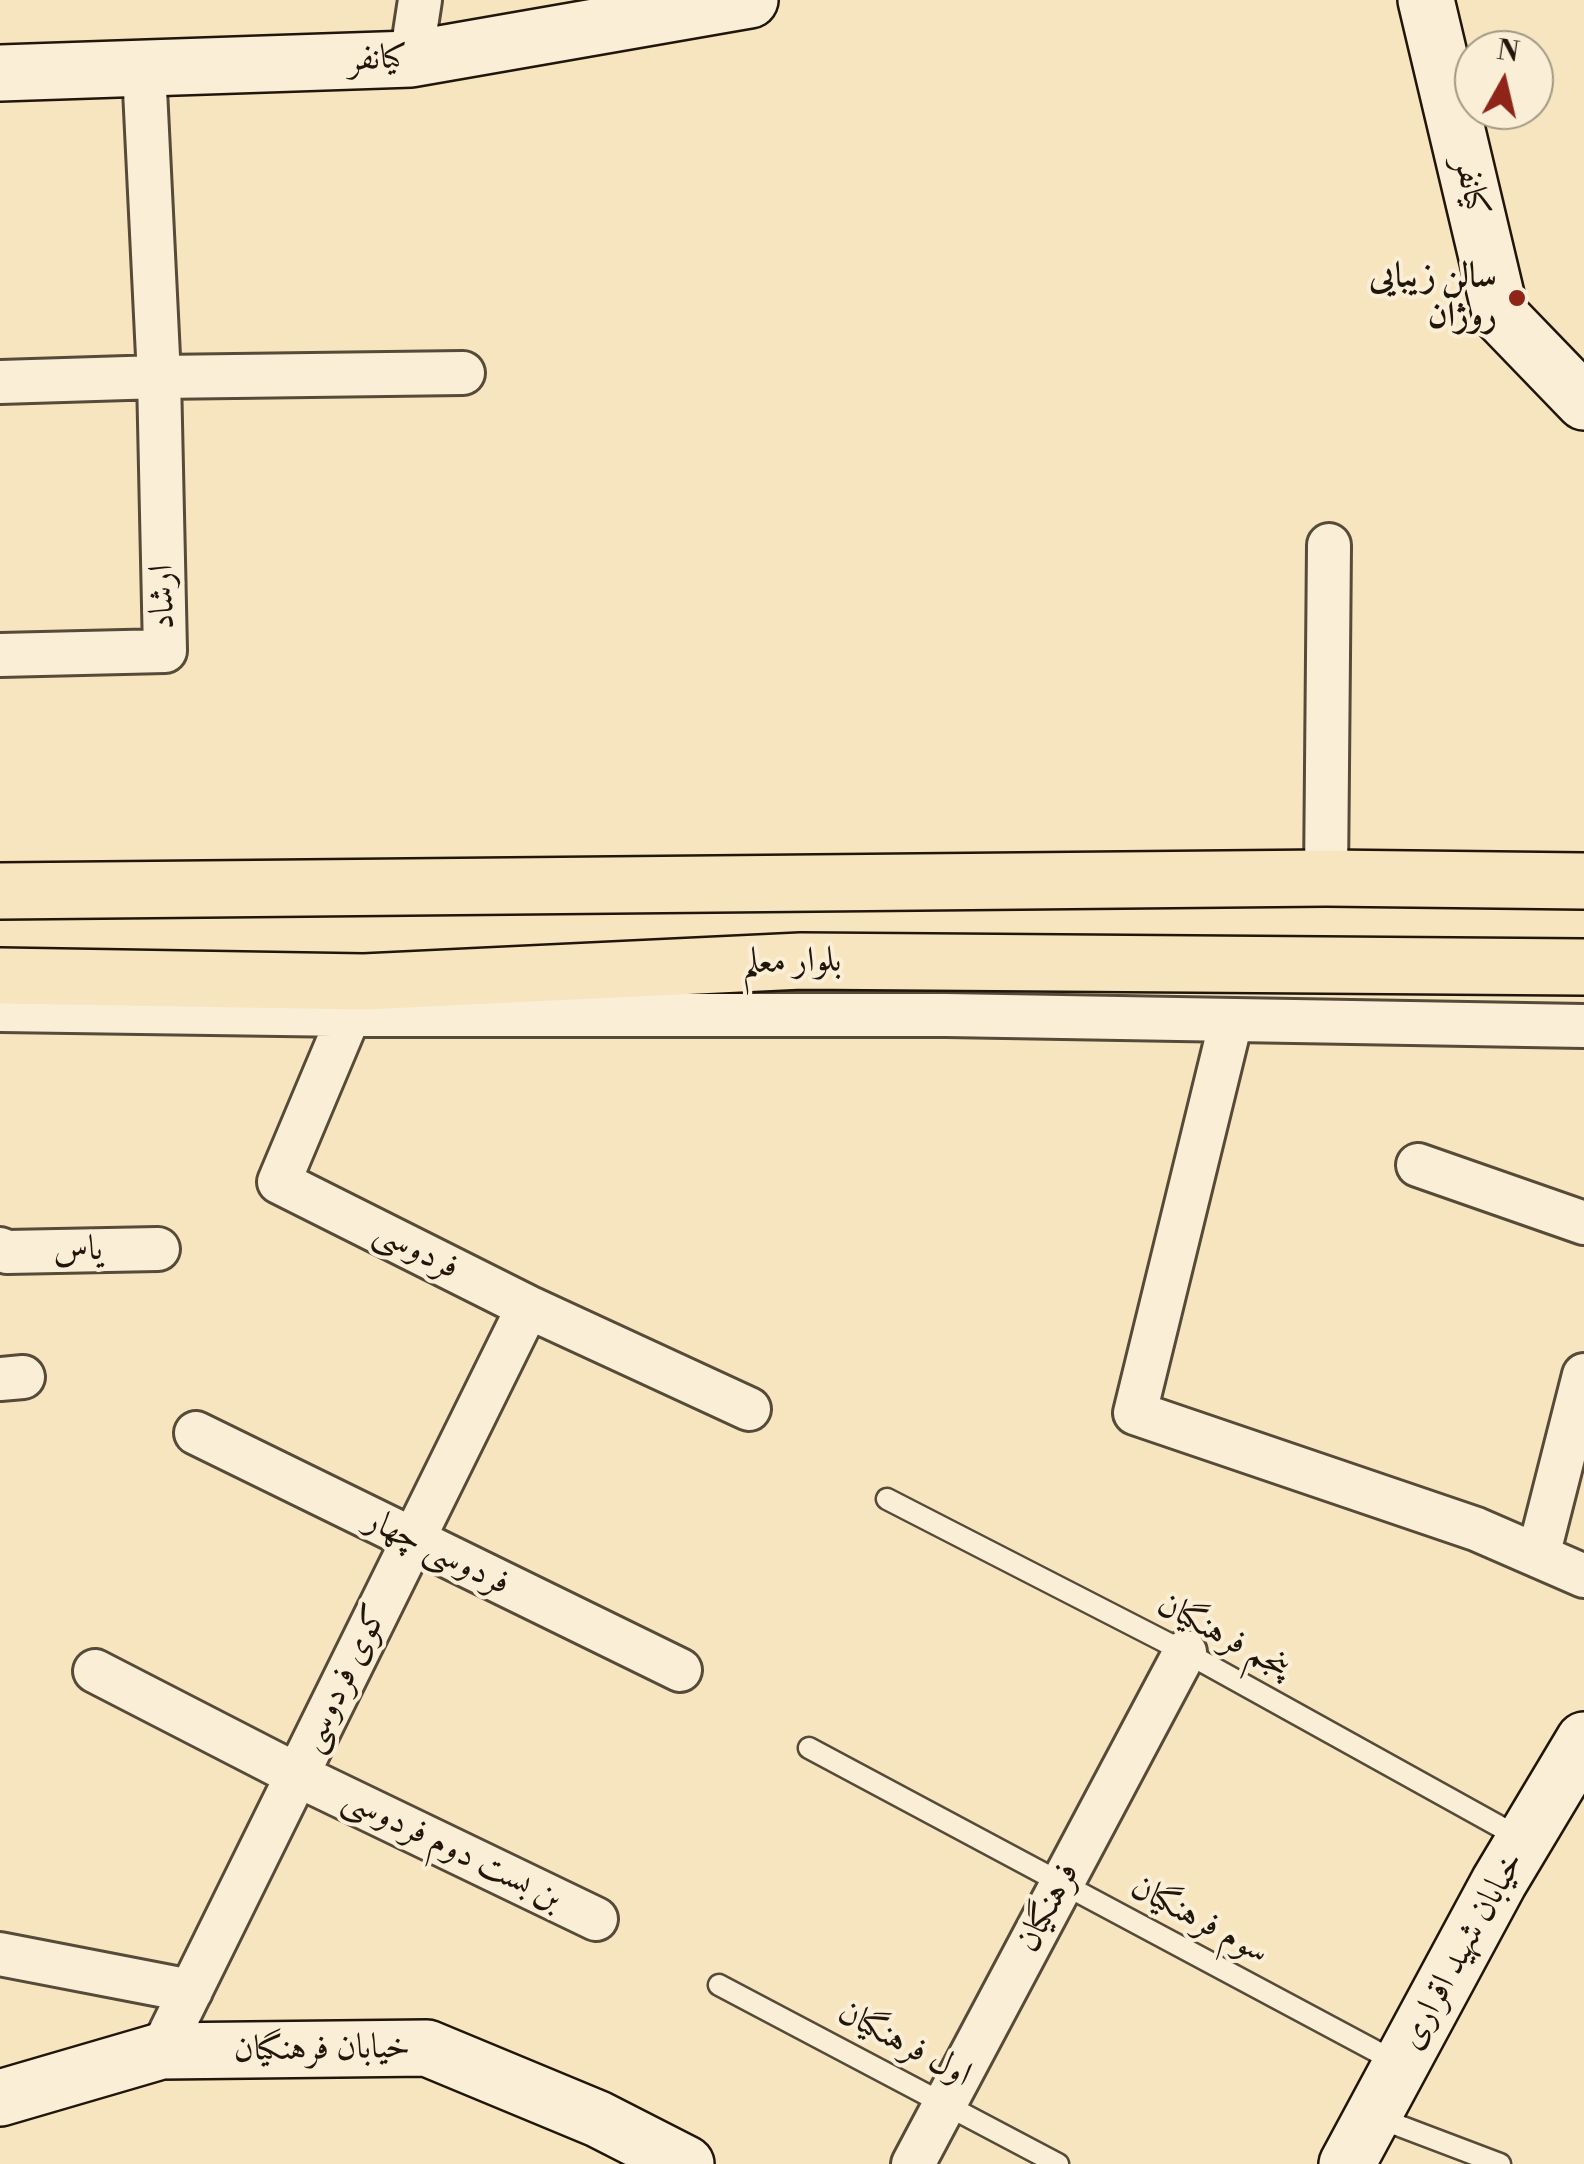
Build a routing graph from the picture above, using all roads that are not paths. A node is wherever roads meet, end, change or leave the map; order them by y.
1 (420, 0) edge
2 (750, 0) edge
3 (1426, 0) edge
4 (411, 60) junction
5 (144, 68) junction
6 (0, 74) edge
7 (463, 373) dead end
8 (159, 377) junction
9 (0, 382) edge
10 (1584, 402) edge
11 (1329, 546) dead end
12 (0, 654) edge
13 (1326, 878) junction
14 (1584, 881) edge
15 (0, 891) edge
16 (1584, 967) edge
17 (0, 976) edge
18 (357, 999) junction
19 (0, 1010) edge
20 (1232, 1021) junction
21 (1584, 1026) edge
22 (1418, 1165) dead end
23 (1584, 1222) edge
24 (0, 1249) edge
25 (158, 1249) dead end
26 (528, 1307) junction
27 (1584, 1375) edge
28 (749, 1410) dead end
29 (196, 1434) dead end
30 (887, 1499) dead end
31 (412, 1542) junction
32 (1538, 1556) junction
33 (1584, 1576) edge
34 (1185, 1652) junction
35 (680, 1670) dead end
36 (96, 1671) dead end
37 (1584, 1740) edge
38 (809, 1748) dead end
39 (298, 1775) junction
40 (1524, 1840) junction
41 (1062, 1884) junction
42 (596, 1919) dead end
43 (0, 1954) edge
44 (719, 1985) dead end
45 (191, 1991) junction
46 (161, 2051) junction
47 (1400, 2065) junction
48 (0, 2098) edge
49 (946, 2103) junction
50 (1373, 2116) junction
51 (686, 2164) edge
52 (914, 2164) edge
53 (1058, 2164) edge
54 (1347, 2164) edge
55 (1500, 2164) edge

1 - 4 street
2 - 4 street, کیانفر
3 - 10 street, کیانفر
4 - 5 street, کیانفر
5 - 6 street, کیانفر
5 - 8 street, ارشاد
7 - 8 street
8 - 9 street
8 - 12 street, ارشاد
11 - 13 street
13 - 14 main road
13 - 15 main road
16 - 18 main road, بلوار معلم
17 - 18 main road, بلوار معلم
18 - 19 street
18 - 20 street
18 - 26 street, فردوسی
20 - 21 street
20 - 32 street
22 - 23 street
24 - 25 street, یاس
26 - 28 street, فردوسی
26 - 31 street, کوی فردوسی
27 - 32 street
29 - 31 street, فردوسی چهار
30 - 34 lane, پنجم فرهنگیان
31 - 35 street, فردوسی چهار
31 - 39 street, کوی فردوسی
32 - 33 street
34 - 40 lane, پنجم فرهنگیان
34 - 41 street, فرهنگیان
36 - 39 street, بن بست دوم فردوسی
37 - 40 street, خیابان شهید اقراری
38 - 41 lane, سوم فرهنگیان
39 - 42 street, بن بست دوم فردوسی
39 - 45 street, کوی فردوسی
40 - 47 street, خیابان شهید اقراری
41 - 47 lane, سوم فرهنگیان
41 - 49 street, فرهنگیان
43 - 45 street
44 - 49 lane, اول فرهنگیان
45 - 46 street, کوی فردوسی
46 - 48 street, خیابان فرهنگیان
46 - 51 street, خیابان فرهنگیان
47 - 50 street, خیابان شهید اقراری
49 - 52 street, فرهنگیان
49 - 53 lane, اول فرهنگیان
50 - 54 street, خیابان شهید اقراری
50 - 55 lane

